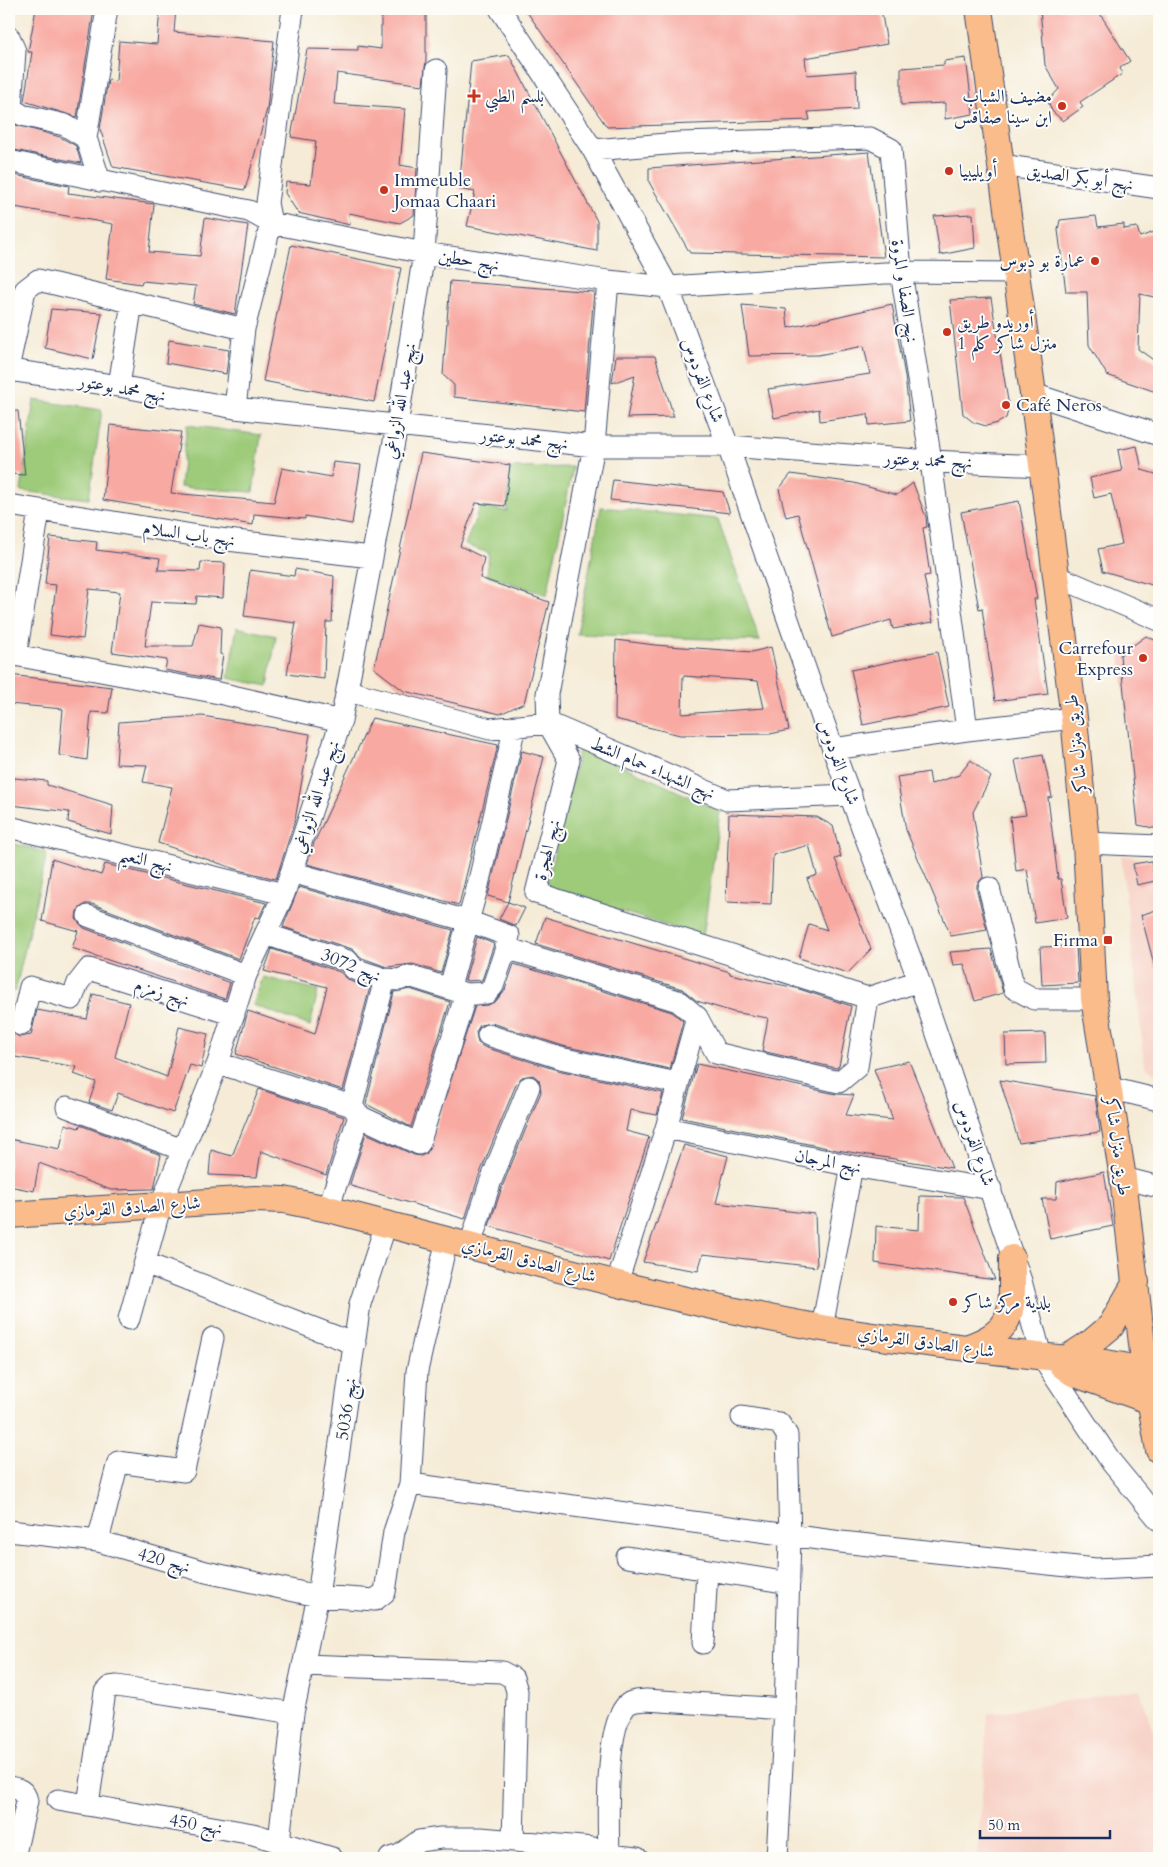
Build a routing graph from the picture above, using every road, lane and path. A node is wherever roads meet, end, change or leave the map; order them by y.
1 (107, 9) edge
2 (293, 9) edge
3 (500, 9) edge
4 (979, 9) edge
5 (9, 37) edge
6 (436, 70) dead end
7 (86, 138) junction
8 (593, 150) junction
9 (9, 161) edge
10 (1001, 165) junction
11 (100, 181) junction
12 (1159, 188) edge
13 (271, 223) junction
14 (424, 253) junction
15 (901, 272) junction
16 (1017, 273) junction
17 (608, 281) junction
18 (668, 287) junction
19 (132, 302) junction
20 (244, 329) junction
21 (9, 364) edge
22 (9, 370) edge
23 (120, 386) junction
24 (1033, 394) junction
25 (235, 408) junction
26 (397, 426) junction
27 (1159, 434) edge
28 (594, 446) junction
29 (728, 446) junction
30 (931, 461) junction
31 (1043, 466) junction
32 (9, 505) edge
33 (39, 511) junction
34 (370, 557) junction
35 (1056, 576) junction
36 (1159, 620) edge
37 (12, 654) edge
38 (348, 692) junction
39 (1074, 718) junction
40 (341, 721) junction
41 (548, 723) junction
42 (515, 726) junction
43 (967, 730) junction
44 (833, 748) junction
45 (851, 795) junction
46 (9, 827) edge
47 (1086, 843) junction
48 (1159, 846) edge
49 (291, 872) junction
50 (989, 888) dead end
51 (284, 894) junction
52 (88, 916) dead end
53 (468, 921) junction
54 (265, 934) junction
55 (506, 948) junction
56 (246, 975) junction
57 (385, 979) junction
58 (919, 981) junction
59 (458, 990) junction
60 (868, 998) junction
61 (1094, 999) junction
62 (234, 1015) junction
63 (697, 1017) junction
64 (21, 1025) dead end
65 (488, 1035) dead end
66 (218, 1063) junction
67 (677, 1083) junction
68 (529, 1087) dead end
69 (1110, 1088) junction
70 (1159, 1100) edge
71 (67, 1107) dead end
72 (355, 1111) junction
73 (666, 1128) junction
74 (183, 1150) junction
75 (852, 1166) junction
76 (1123, 1178) junction
77 (1159, 1187) edge
78 (991, 1189) junction
79 (161, 1204) junction
80 (328, 1209) junction
81 (9, 1215) edge
82 (386, 1224) junction
83 (459, 1242) junction
84 (1012, 1258) junction
85 (145, 1263) junction
86 (617, 1283) junction
87 (1136, 1286) junction
88 (129, 1319) dead end
89 (822, 1328) junction
90 (1159, 1335) edge
91 (213, 1338) dead end
92 (355, 1344) junction
93 (965, 1348) junction
94 (1053, 1357) junction
95 (1152, 1373) edge
96 (1155, 1403) edge
97 (742, 1417) dead end
98 (1159, 1450) edge
99 (410, 1484) junction
100 (1159, 1520) edge
101 (9, 1531) edge
102 (790, 1536) junction
103 (98, 1541) junction
104 (627, 1557) dead end
105 (1159, 1566) edge
106 (707, 1570) junction
107 (789, 1583) junction
108 (318, 1596) junction
109 (703, 1642) dead end
110 (303, 1665) junction
111 (785, 1709) junction
112 (293, 1713) junction
113 (9, 1788) edge
114 (58, 1800) dead end
115 (88, 1804) junction
116 (513, 1841) junction
117 (279, 1842) junction
118 (598, 1854) edge
119 (397, 1857) edge
120 (14, 1858) edge
121 (332, 1858) edge
122 (637, 1858) edge
123 (777, 1858) edge

1 - 7 street
2 - 13 street
3 - 8 street, شارع الفردوس
4 - 10 main road, طريق منزل شاكر
5 - 7 street
6 - 14 street, نهج عبد الله الزواغي
7 - 11 street
8 - 15 street, نهج الصفا و المروة
8 - 18 street, شارع الفردوس
9 - 11 street, نهج حطين
10 - 12 street, نهج أبو بكر الصديق
10 - 16 main road, طريق منزل شاكر
11 - 13 street, نهج حطين
13 - 14 street, نهج حطين
13 - 20 street
14 - 17 street, نهج حطين
14 - 26 street, نهج عبد الله الزواغي
15 - 16 street, نهج حطين
15 - 18 street, نهج حطين
15 - 30 street, نهج الصفا و المروة
16 - 24 main road, طريق منزل شاكر
17 - 18 street, نهج حطين
17 - 28 street, نهج الهجرة
18 - 29 street, شارع الفردوس
19 - 20 street
19 - 21 street
19 - 23 street
20 - 25 street
22 - 23 street, نهج محمد بوعتور
23 - 25 street, نهج محمد بوعتور
24 - 27 street
24 - 31 main road, طريق منزل شاكر
25 - 26 street, نهج محمد بوعتور
26 - 28 street, نهج محمد بوعتور
26 - 34 street, نهج عبد الله الزواغي
28 - 29 street, نهج محمد بوعتور
28 - 41 street, نهج الهجرة
29 - 30 street, نهج محمد بوعتور
29 - 44 street, شارع الفردوس
30 - 31 street, نهج محمد بوعتور
30 - 43 street, نهج الصفا و المروة
31 - 35 main road, طريق منزل شاكر
32 - 33 street, نهج باب السلام
33 - 34 street, نهج باب السلام
33 - 37 street
34 - 38 street, نهج عبد الله الزواغي
35 - 36 street
35 - 39 main road, طريق منزل شاكر
37 - 40 street
38 - 40 street, نهج عبد الله الزواغي
38 - 42 street
39 - 43 street
39 - 47 main road, طريق منزل شاكر
40 - 49 street, نهج عبد الله الزواغي
41 - 42 street
41 - 45 street, نهج الشهداء حمام الشط
41 - 60 street, نهج الهجرة
42 - 53 street
43 - 44 street
44 - 45 street, شارع الفردوس
45 - 58 street, شارع الفردوس
46 - 51 street, نهج النعيم
47 - 48 street
47 - 61 main road, طريق منزل شاكر
49 - 51 street, نهج عبد الله الزواغي
49 - 53 street
50 - 61 street
51 - 54 street, نهج عبد الله الزواغي
52 - 56 street
53 - 55 street
53 - 59 street
54 - 56 street, نهج عبد الله الزواغي
54 - 57 street, نهج 3072
55 - 59 street
55 - 63 street
56 - 62 street, نهج عبد الله الزواغي
57 - 59 street, نهج 3072
57 - 72 street
58 - 60 street
58 - 78 street, شارع الفردوس
59 - 72 street
60 - 63 street
61 - 69 main road, طريق منزل شاكر
62 - 64 street, نهج زمزم
62 - 66 street, نهج عبد الله الزواغي
63 - 67 street
65 - 67 street
66 - 72 street
66 - 74 street, نهج عبد الله الزواغي
67 - 73 street
68 - 83 street
69 - 70 street
69 - 76 main road, طريق منزل شاكر
71 - 74 street
72 - 80 street
73 - 75 street, نهج المرجان
73 - 86 street
74 - 79 street, نهج عبد الله الزواغي
75 - 78 street, نهج المرجان
75 - 89 street
76 - 77 street
76 - 87 main road, طريق منزل شاكر
78 - 84 street, شارع الفردوس
79 - 80 main road, شارع الصادق القرمازي
79 - 81 main road, شارع الصادق القرمازي
79 - 85 street, نهج عبد الله الزواغي
80 - 82 main road, شارع الصادق القرمازي
82 - 83 main road, شارع الصادق القرمازي
82 - 92 street, نهج 5036
83 - 86 main road, شارع الصادق القرمازي
83 - 99 street
84 - 93 main road
84 - 94 street, شارع الفردوس
85 - 88 street, نهج عبد الله الزواغي
85 - 92 street
86 - 89 main road, شارع الصادق القرمازي
87 - 90 main road
87 - 94 main road
87 - 95 main road, طريق منزل شاكر
89 - 93 main road, شارع الصادق القرمازي
91 - 103 street
92 - 108 street, نهج 5036
93 - 94 main road, شارع الصادق القرمازي
94 - 95 main road, شارع الصادق القرمازي
94 - 96 main road, شارع الصادق القرمازي
94 - 100 street, شارع الفردوس
95 - 96 main road, طريق منزل شاكر
96 - 98 main road, طريق منزل شاكر
97 - 102 street
99 - 102 street
99 - 108 street, نهج 420
101 - 103 street, نهج 420
102 - 105 street
102 - 107 street
103 - 108 street, نهج 420
104 - 106 street
106 - 107 street
106 - 109 street
107 - 111 street
108 - 110 street, نهج 5036
110 - 112 street, نهج 5036
110 - 116 street
111 - 118 street
111 - 123 street
112 - 115 street
112 - 117 street, نهج 5036
113 - 120 street
114 - 115 street, نهج 450
115 - 117 street, نهج 450
116 - 118 street
116 - 119 street
117 - 121 street, نهج 450
118 - 122 street

